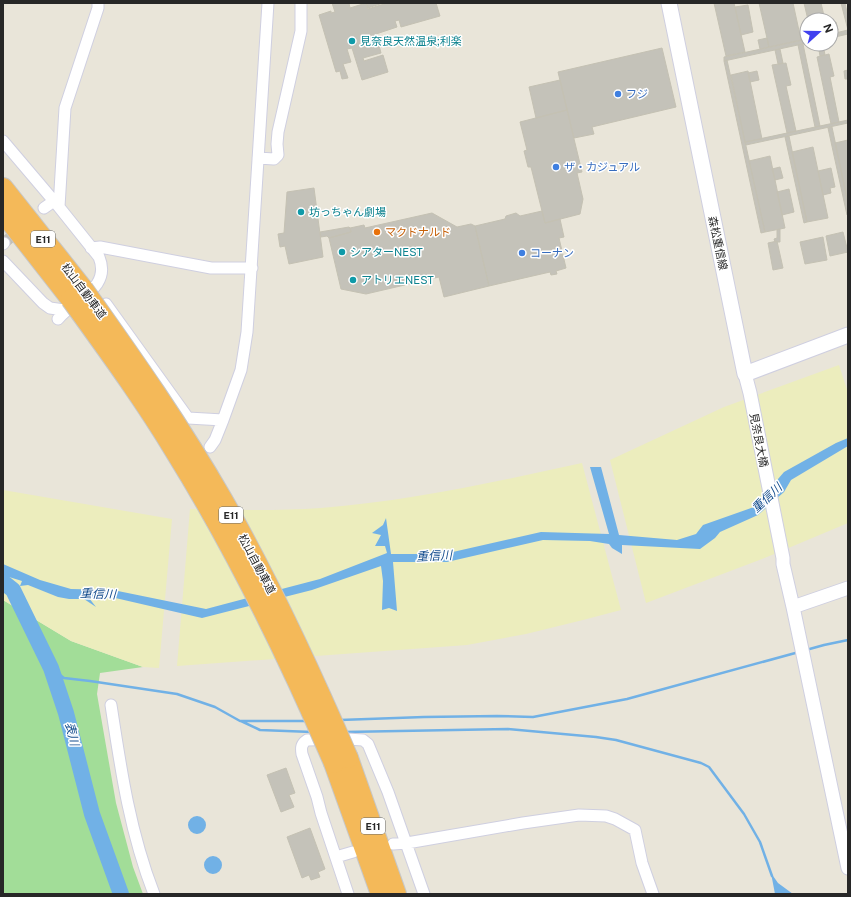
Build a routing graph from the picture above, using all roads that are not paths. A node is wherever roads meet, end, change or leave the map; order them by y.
1 (98, 3) edge
2 (268, 3) edge
3 (301, 3) edge
4 (669, 3) edge
5 (3, 141) edge
6 (258, 158) junction
7 (3, 188) edge
8 (57, 204) junction
9 (44, 208) tunnel mouth
10 (3, 212) edge
11 (91, 248) junction
12 (3, 261) edge
13 (252, 268) junction
14 (74, 301) junction
15 (848, 334) edge
16 (745, 374) junction
17 (223, 420) junction
18 (210, 447) dead end
19 (848, 588) edge
20 (793, 607) junction
21 (111, 705) dead end
22 (341, 761) junction
23 (393, 844) dead end
24 (407, 844) junction
25 (352, 852) dead end
26 (336, 856) junction
27 (848, 868) edge
28 (154, 894) edge
29 (348, 894) edge
30 (381, 894) edge
31 (396, 894) edge
32 (424, 894) edge
33 (653, 894) edge

1 - 8 street
2 - 6 street
3 - 6 street
4 - 16 main road, 森松重信線
5 - 8 street
6 - 13 street
7 - 14 highway, 松山自動車道 / E11
8 - 9 street
8 - 11 street
10 - 14 highway, 松山自動車道 / E11
11 - 13 street
11 - 14 street
12 - 14 street
13 - 17 street
14 - 17 street
14 - 22 highway, 松山自動車道 / E11, bridge
15 - 16 main road
16 - 20 street, 見奈良大橋
17 - 18 street
19 - 20 street
20 - 27 street, 見奈良大橋
21 - 28 street
22 - 30 highway, 松山自動車道 / E11
22 - 31 highway, 松山自動車道 / E11
23 - 24 street
24 - 26 street
24 - 32 street
24 - 33 street
25 - 26 street
26 - 29 street

